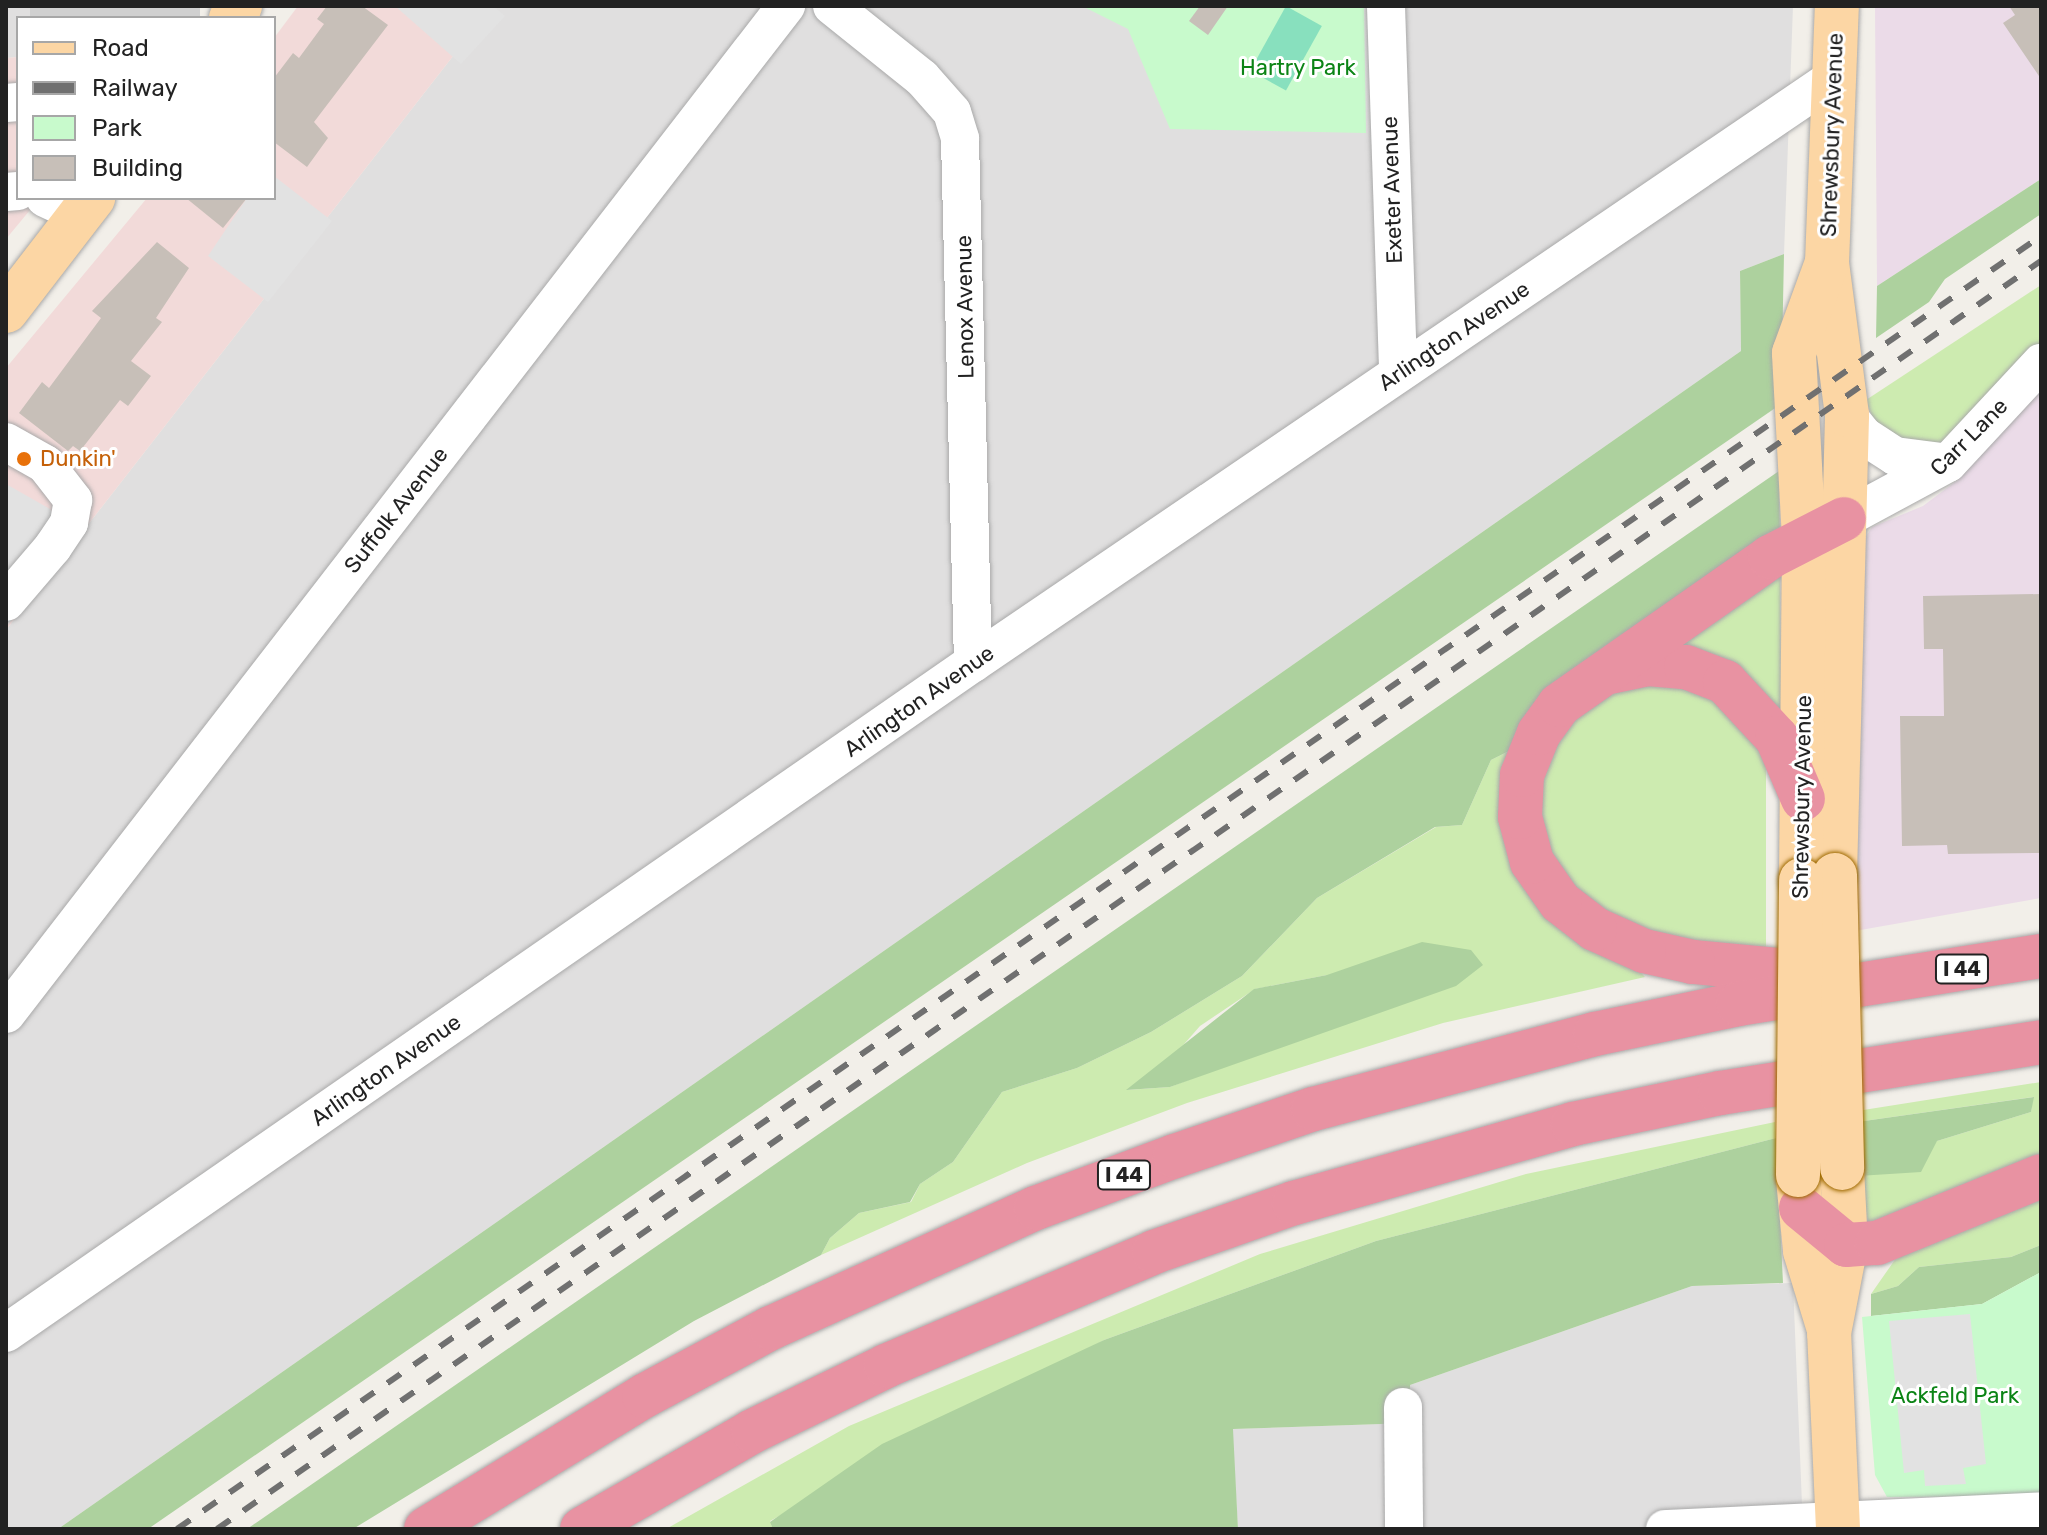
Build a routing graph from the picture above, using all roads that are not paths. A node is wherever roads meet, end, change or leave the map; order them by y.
1 (786, 6) edge
2 (832, 6) edge
3 (1386, 6) edge
4 (1837, 6) edge
5 (1836, 76) junction
6 (38, 200) edge
7 (1827, 263) junction
8 (8, 305) edge
9 (2041, 363) edge
10 (1398, 373) junction
11 (1847, 415) junction
12 (6, 442) edge
13 (1948, 463) junction
14 (1844, 519) junction
15 (1804, 539) junction
16 (6, 602) edge
17 (973, 663) junction
18 (1603, 673) junction
19 (1803, 799) junction
20 (1818, 877) junction
21 (2041, 956) edge
22 (1882, 980) junction
23 (6, 1014) edge
24 (2041, 1042) edge
25 (2041, 1176) edge
26 (1800, 1192) junction
27 (1846, 1245) junction
28 (6, 1333) edge
29 (1829, 1333) junction
30 (1403, 1407) dead end
31 (2041, 1511) edge
32 (1838, 1525) edge
33 (426, 1529) edge
34 (582, 1529) edge
35 (1404, 1529) edge
36 (1665, 1529) edge

1 - 23 street, Suffolk Avenue
2 - 17 street, Lenox Avenue
3 - 10 street, Exeter Avenue
4 - 5 main road, Shrewsbury Avenue
5 - 7 main road, Shrewsbury Avenue
5 - 10 street, Arlington Avenue
6 - 8 main road
7 - 11 main road, Shrewsbury Avenue
7 - 15 main road, Shrewsbury Avenue
9 - 13 street, Carr Lane
10 - 17 street, Arlington Avenue
11 - 13 street
11 - 14 main road, Shrewsbury Avenue
12 - 16 street
13 - 14 street, Carr Lane
14 - 15 highway
14 - 20 main road, Shrewsbury Avenue
15 - 18 highway
15 - 19 main road, Shrewsbury Avenue
17 - 28 street, Arlington Avenue
18 - 19 highway
18 - 22 highway
19 - 20 main road, Shrewsbury Avenue
20 - 26 main road, Shrewsbury Avenue, bridge
20 - 27 main road, Shrewsbury Avenue, bridge
21 - 22 highway, I 44
22 - 33 highway, I 44
24 - 34 highway
25 - 27 highway
26 - 27 highway
26 - 29 main road, Shrewsbury Avenue
27 - 29 main road, Shrewsbury Avenue
29 - 32 main road, Shrewsbury Avenue
30 - 35 street
31 - 32 street
32 - 36 street

